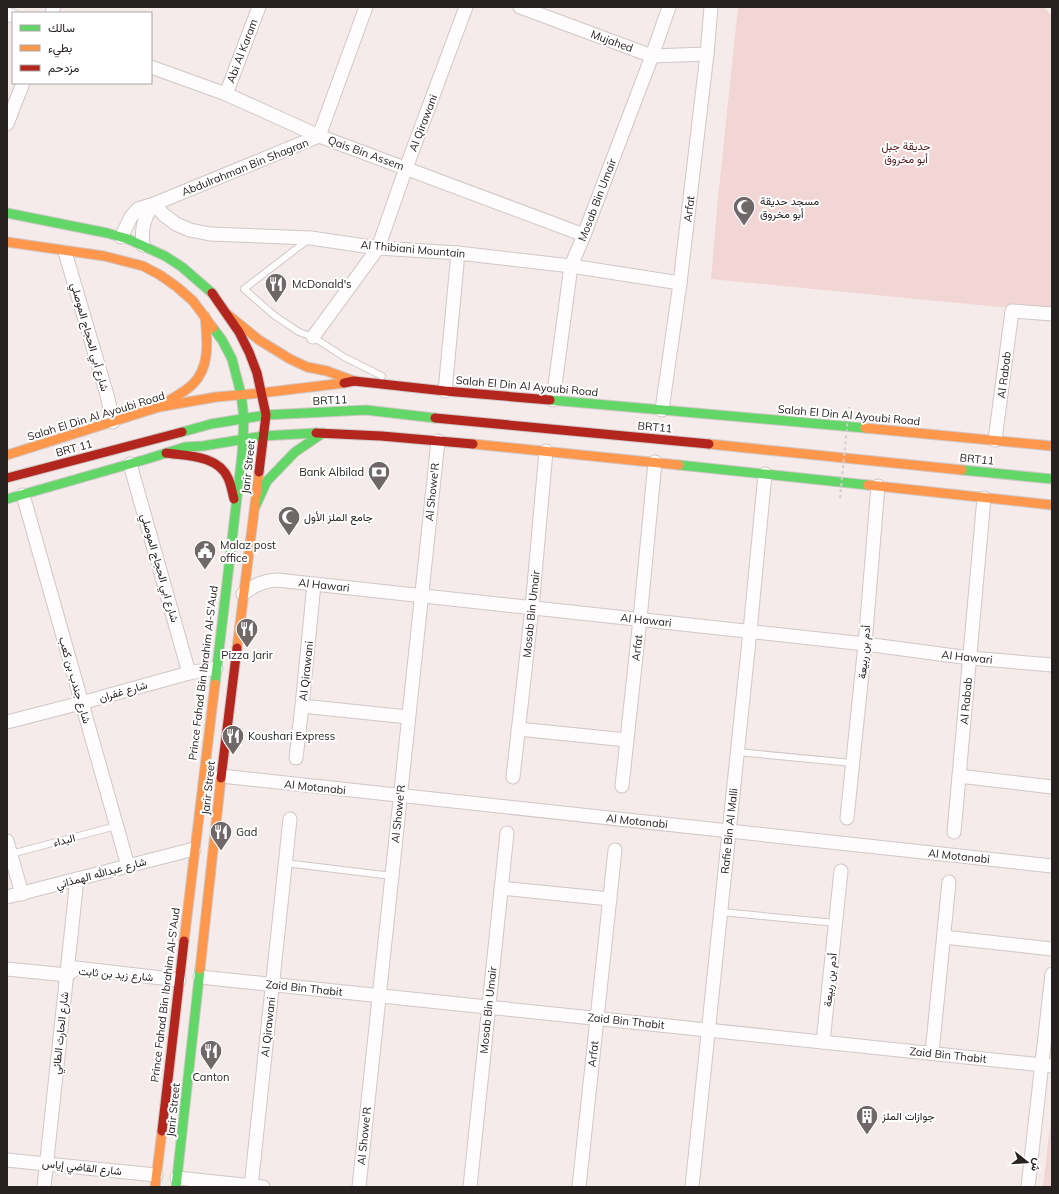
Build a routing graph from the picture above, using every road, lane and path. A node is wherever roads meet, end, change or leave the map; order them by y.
1 (259, 7) edge
2 (366, 7) edge
3 (466, 7) edge
4 (520, 7) edge
5 (669, 7) edge
6 (710, 7) edge
7 (707, 54) junction
8 (652, 56) junction
9 (152, 67) edge
10 (23, 84) edge
11 (226, 94) junction
12 (8, 120) edge
13 (319, 136) junction
14 (406, 168) junction
15 (154, 204) junction
16 (7, 213) edge
17 (584, 235) junction
18 (121, 237) junction
19 (311, 238) junction
20 (7, 242) edge
21 (143, 245) junction
22 (378, 248) junction
23 (65, 252) junction
24 (458, 253) junction
25 (571, 266) junction
26 (680, 283) junction
27 (227, 314) junction
28 (1052, 314) edge
29 (205, 316) junction
30 (313, 337) junction
31 (354, 381) junction
32 (400, 385) junction
33 (446, 391) junction
34 (261, 393) junction
35 (241, 394) junction
36 (553, 400) junction
37 (159, 407) junction
38 (849, 407) dead end
39 (662, 410) junction
40 (266, 415) junction
41 (244, 418) junction
42 (113, 422) junction
43 (323, 433) junction
44 (263, 436) junction
45 (243, 438) junction
46 (995, 440) junction
47 (438, 441) junction
48 (1052, 446) edge
49 (546, 451) junction
50 (8, 452) edge
51 (165, 453) junction
52 (655, 462) junction
53 (130, 464) junction
54 (765, 474) junction
55 (7, 478) edge
56 (1052, 479) edge
57 (878, 486) junction
58 (22, 495) junction
59 (840, 498) dead end
60 (984, 498) junction
61 (7, 499) edge
62 (236, 504) junction
63 (1052, 505) edge
64 (255, 507) junction
65 (314, 584) junction
66 (243, 594) junction
67 (421, 596) junction
68 (532, 608) junction
69 (640, 619) junction
70 (750, 631) junction
71 (865, 644) junction
72 (970, 658) junction
73 (1052, 665) edge
74 (216, 668) junction
75 (189, 673) junction
76 (82, 703) junction
77 (302, 706) junction
78 (408, 717) junction
79 (7, 722) edge
80 (518, 729) junction
81 (627, 740) junction
82 (737, 752) junction
83 (296, 758) dead end
84 (852, 763) junction
85 (221, 776) junction
86 (959, 776) junction
87 (513, 777) dead end
88 (622, 786) dead end
89 (1052, 787) edge
90 (400, 796) junction
91 (290, 818) dead end
92 (847, 818) dead end
93 (116, 826) junction
94 (729, 832) junction
95 (954, 832) dead end
96 (507, 833) dead end
97 (7, 841) edge
98 (194, 849) junction
99 (615, 850) dead end
100 (11, 854) junction
101 (286, 863) junction
102 (128, 866) junction
103 (1052, 866) edge
104 (841, 871) dead end
105 (392, 876) junction
106 (77, 879) junction
107 (949, 882) dead end
108 (501, 888) junction
109 (22, 894) junction
110 (7, 898) edge
111 (610, 899) junction
112 (721, 912) junction
113 (836, 923) junction
114 (944, 937) junction
115 (1052, 949) edge
116 (7, 969) edge
117 (1052, 974) edge
118 (67, 975) junction
119 (200, 977) junction
120 (179, 980) junction
121 (272, 984) junction
122 (379, 995) junction
123 (489, 1007) junction
124 (597, 1018) junction
125 (708, 1030) junction
126 (823, 1042) junction
127 (932, 1053) junction
128 (1047, 1065) edge
129 (7, 1160) edge
130 (46, 1164) junction
131 (156, 1181) edge
132 (177, 1183) edge
133 (44, 1187) edge
134 (255, 1187) edge
135 (359, 1187) edge
136 (470, 1187) edge
137 (579, 1187) edge
138 (692, 1187) edge
139 (1028, 1187) edge

1 - 11 street, Abi Al Karam
2 - 13 street, Abdulrahman Bin Shagran
3 - 14 street, Al Qirawani
4 - 8 street, Mujahed
5 - 8 street, Mosab Bin Umair
6 - 7 street, Arfat
7 - 8 street, Mujahed
7 - 26 street, Arfat
8 - 17 street, Mosab Bin Umair
9 - 11 street, Qais Bin Assem
10 - 12 street
11 - 13 street, Qais Bin Assem
13 - 14 street, Qais Bin Assem
13 - 15 street, Abdulrahman Bin Shagran
14 - 17 street, Qais Bin Assem
14 - 22 street, Al Qirawani
15 - 18 street, Abdulrahman Bin Shagran
15 - 19 street, Al Thibiani Mountain
15 - 21 street
16 - 18 main road
17 - 25 street, Mosab Bin Umair
18 - 21 main road
19 - 22 street, Al Thibiani Mountain
19 - 30 lane
20 - 23 main road, Prince Fahad Bin Ibrahim Al-S'Aud
21 - 27 main road
22 - 24 street, Al Thibiani Mountain
22 - 30 street, Al Qirawani
23 - 29 main road, Prince Fahad Bin Ibrahim Al-S'Aud
23 - 42 street, شارع أبي الحجاج الموصلي
24 - 25 street, Al Thibiani Mountain
24 - 33 street
25 - 26 street, Al Thibiani Mountain
25 - 36 street, Mosab Bin Umair
26 - 39 street, Arfat
27 - 31 main road
27 - 34 main road
28 - 46 street, Al Rabab
29 - 35 main road, Prince Fahad Bin Ibrahim Al-S'Aud
29 - 37 main road
30 - 32 lane
31 - 32 main road, Salah El Din Al Ayoubi Road
31 - 34 main road, Salah El Din Al Ayoubi Road
32 - 33 main road, Salah El Din Al Ayoubi Road
33 - 36 main road, Salah El Din Al Ayoubi Road
34 - 35 main road, Salah El Din Al Ayoubi Road
34 - 40 main road, Jarir Street
35 - 37 main road, Salah El Din Al Ayoubi Road
35 - 41 main road, Prince Fahad Bin Ibrahim Al-S'Aud
36 - 39 main road, Salah El Din Al Ayoubi Road
37 - 42 main road, Salah El Din Al Ayoubi Road
38 - 59 path, bridge
39 - 46 main road, Salah El Din Al Ayoubi Road
40 - 41 main road, BRT11
40 - 44 main road, Jarir Street
40 - 56 main road, BRT11
41 - 45 main road, Prince Fahad Bin Ibrahim Al-S'Aud
41 - 55 main road, BRT 11
42 - 50 main road, Salah El Din Al Ayoubi Road
43 - 44 main road
43 - 47 main road
43 - 64 main road
44 - 45 main road
44 - 64 main road, Jarir Street
45 - 51 main road
45 - 62 main road, Prince Fahad Bin Ibrahim Al-S'Aud
46 - 48 main road, Salah El Din Al Ayoubi Road
47 - 49 main road
47 - 67 street, Al Showe'R
49 - 52 main road
49 - 68 street, Mosab Bin Umair
51 - 53 main road
51 - 62 main road
52 - 54 main road
52 - 69 street, Arfat
53 - 58 main road
53 - 75 street, شارع ابي الحجاج الموصلي
54 - 57 main road
54 - 70 street, Rafie Bin Al Malli
57 - 60 main road
57 - 71 street, أدم بن ربيعة
58 - 61 main road
58 - 76 street, شارع جندب بن كعب
60 - 63 main road
60 - 72 street, Al Rabab
62 - 74 main road, Prince Fahad Bin Ibrahim Al-S'Aud
64 - 66 main road, Jarir Street
65 - 66 street, Al Hawari
65 - 67 street, Al Hawari
65 - 77 street, Al Qirawani
66 - 85 main road, Jarir Street
67 - 68 street, Al Hawari
67 - 78 street, Al Showe'R
68 - 69 street, Al Hawari
68 - 80 street, Mosab Bin Umair
69 - 70 street, Al Hawari
69 - 81 street, Arfat
70 - 71 street, Al Hawari
70 - 82 street, Rafie Bin Al Malli
71 - 72 street, Al Hawari
71 - 84 street, أدم بن ربيعة
72 - 73 street, Al Hawari
72 - 86 street, Al Rabab
74 - 75 street, شارع غفران
74 - 98 main road, Prince Fahad Bin Ibrahim Al-S'Aud
75 - 76 street, شارع غفران
76 - 79 street, شارع غفران
76 - 93 street, شارع جندب بن كعب
77 - 78 street
77 - 83 street, Al Qirawani
78 - 90 street, Al Showe'R
80 - 81 street
80 - 87 street, Mosab Bin Umair
81 - 88 street, Arfat
82 - 84 lane
82 - 94 street, Rafie Bin Al Malli
84 - 92 street, أدم بن ربيعة
85 - 90 street, Al Motanabi
85 - 119 main road, Jarir Street
86 - 89 street
86 - 95 street, Al Rabab
90 - 94 street, Al Motanabi
90 - 105 street, Al Showe'R
91 - 101 street, Al Qirawani
93 - 100 lane, البداء
93 - 102 street, شارع جندب بن كعب
94 - 103 street, Al Motanabi
94 - 112 street, Rafie Bin Al Malli
96 - 108 street, Mosab Bin Umair
97 - 100 street
98 - 102 street, شارع عبدالله الهمذاني
98 - 120 main road, Prince Fahad Bin Ibrahim Al-S'Aud
99 - 111 street, Arfat
100 - 109 street
101 - 105 lane
101 - 121 street, Al Qirawani
102 - 106 street, شارع عبدالله الهمذاني
104 - 113 street, أدم بن ربيعة
105 - 122 street, Al Showe'R
106 - 109 street, شارع عبدالله الهمذاني
106 - 118 street, شارع الحارث الطائي
107 - 114 street
108 - 111 street
108 - 123 street, Mosab Bin Umair
109 - 110 street, شارع عبدالله الهمذاني
111 - 124 street, Arfat
112 - 113 lane
112 - 125 street, Rafie Bin Al Malli
113 - 126 street, أدم بن ربيعة
114 - 115 street
114 - 127 street
116 - 118 street, شارع زيد بن ثابت
117 - 128 street
118 - 120 street, شارع زيد بن ثابت
118 - 130 street, شارع الحارث الطائي
119 - 121 street, Zaid Bin Thabit
119 - 132 main road, Jarir Street
120 - 131 main road, Prince Fahad Bin Ibrahim Al-S'Aud
121 - 122 street, Zaid Bin Thabit
121 - 134 street, Al Qirawani
122 - 123 street, Zaid Bin Thabit
122 - 135 street, Al Showe'R
123 - 124 street, Zaid Bin Thabit
123 - 136 street, Mosab Bin Umair
124 - 125 street, Zaid Bin Thabit
124 - 137 street, Arfat
125 - 126 street, Zaid Bin Thabit
125 - 138 street, Rafie Bin Al Malli
126 - 127 street, Zaid Bin Thabit
127 - 128 street, Zaid Bin Thabit
128 - 139 street
129 - 130 street, شارع القاضي إياس
130 - 131 street, شارع القاضي إياس
130 - 133 street, شارع الحارث الطائي
132 - 134 street

